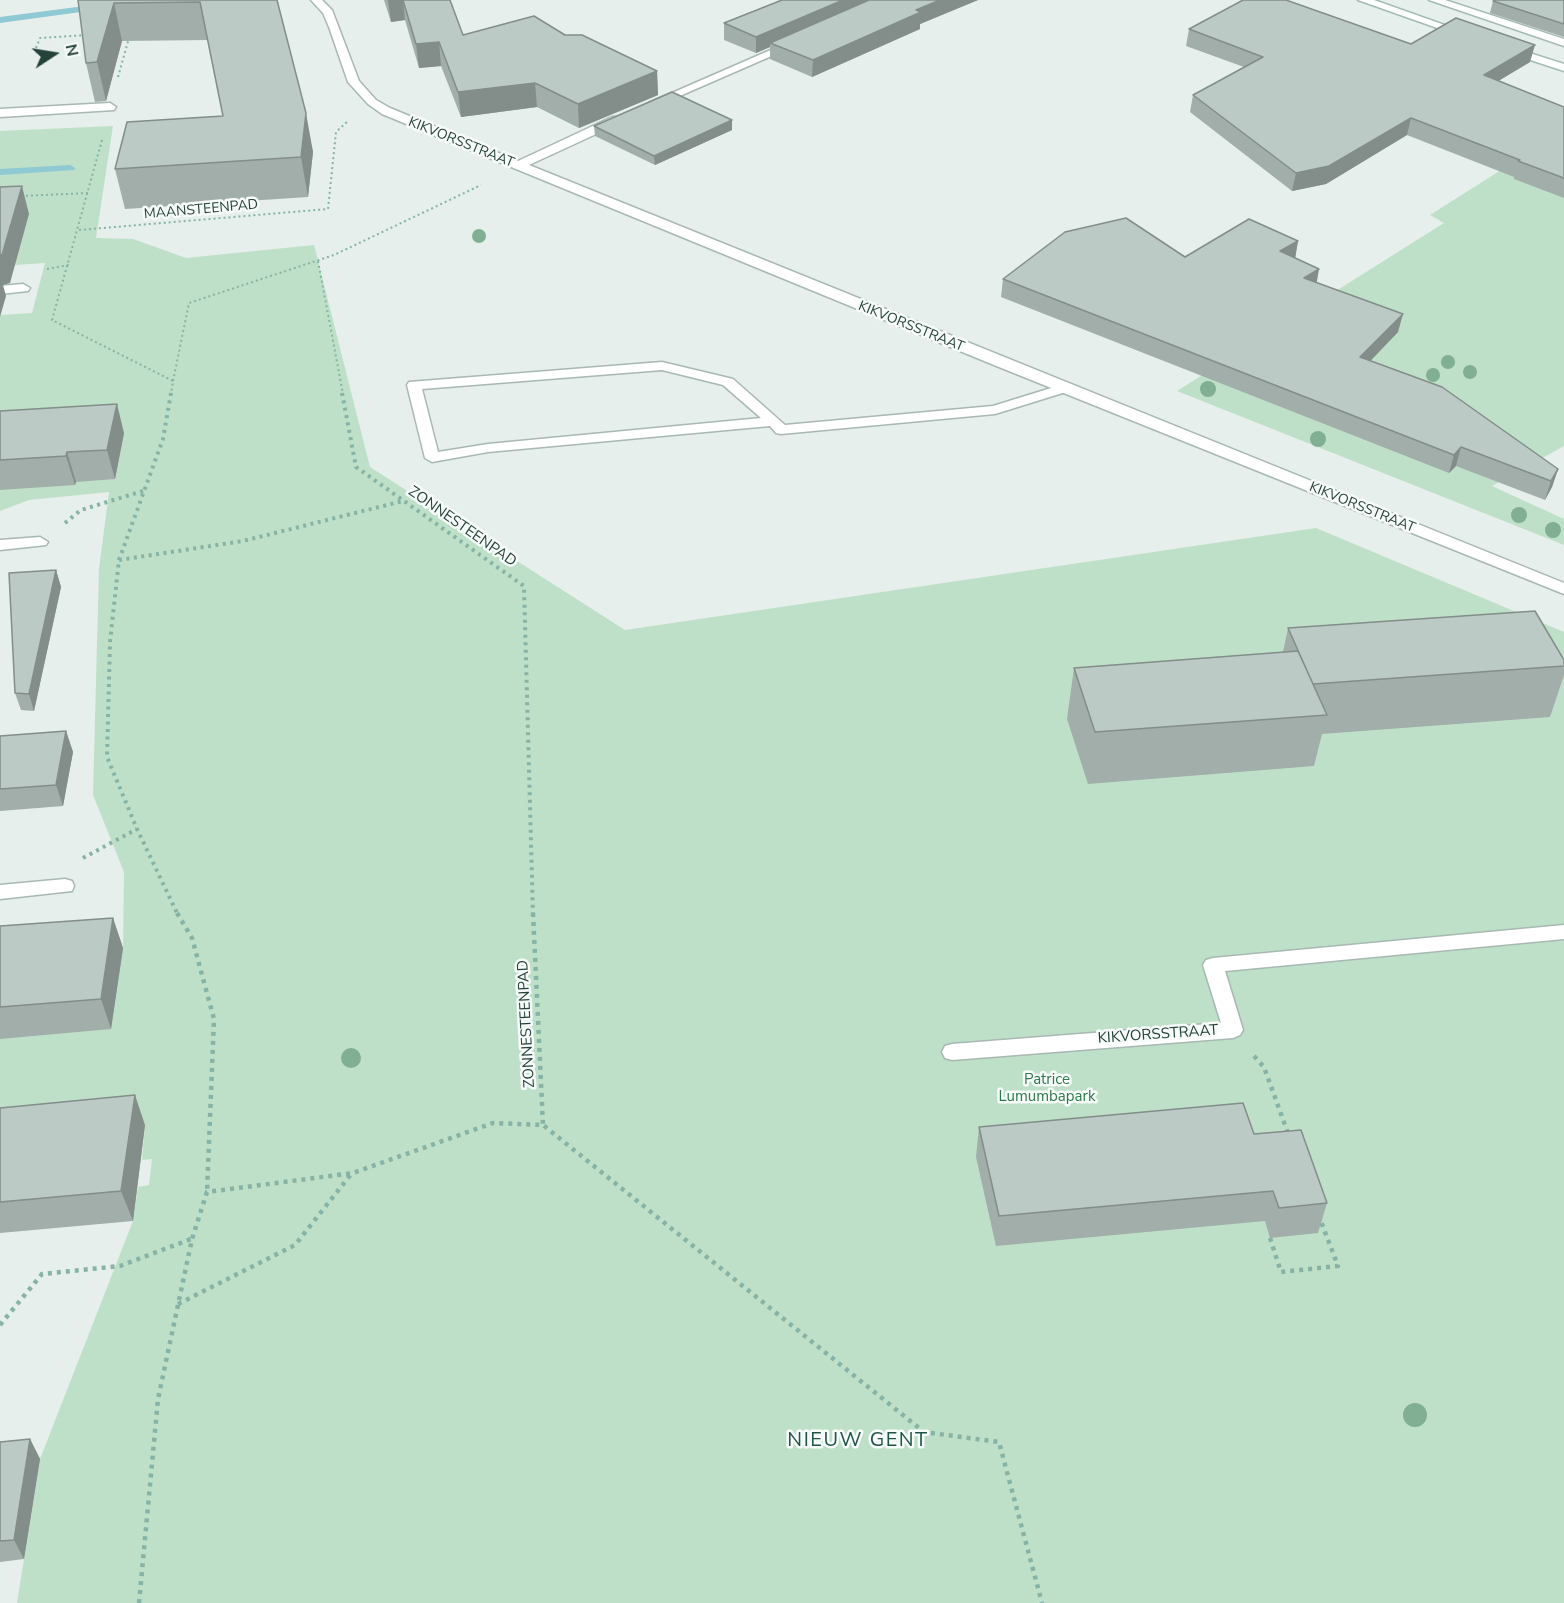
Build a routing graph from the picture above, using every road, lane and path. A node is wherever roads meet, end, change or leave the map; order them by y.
1 (316, 0) edge
2 (1363, 0) edge
3 (1434, 0) edge
4 (130, 32) dead end
5 (94, 35) edge
6 (1475, 38) edge
7 (800, 41) edge
8 (1564, 43) edge
9 (1497, 45) edge
10 (36, 48) dead end
11 (1564, 68) edge
12 (116, 85) dead end
13 (372, 102) junction
14 (110, 107) joint
15 (0, 113) edge
16 (518, 166) junction
17 (89, 193) junction
18 (11, 196) edge
19 (79, 230) junction
20 (318, 261) junction
21 (23, 288) dead end
22 (0, 290) edge
23 (173, 381) junction
24 (1064, 388) junction
25 (774, 421) junction
26 (144, 490) junction
27 (403, 501) junction
28 (40, 542) joint
29 (0, 545) edge
30 (119, 560) junction
31 (1564, 589) edge
32 (137, 829) junction
33 (65, 886) joint
34 (0, 892) edge
35 (1564, 932) edge
36 (1233, 1029) junction
37 (952, 1052) dead end
38 (543, 1125) junction
39 (1293, 1146) edge
40 (353, 1173) junction
41 (207, 1192) junction
42 (1318, 1212) edge
43 (1270, 1238) dead end
44 (192, 1239) junction
45 (178, 1304) junction
46 (0, 1325) edge
47 (139, 1603) edge
48 (1042, 1603) edge

1 - 13 street, KIKVORSSTRAAT
2 - 6 street
3 - 8 street
4 - 12 path
5 - 10 path
7 - 16 street
9 - 11 street
13 - 16 street, KIKVORSSTRAAT
13 - 19 path, MAANSTEENPAD
14 - 15 street
14 - 17 path
16 - 20 path
16 - 24 street, KIKVORSSTRAAT
17 - 18 path
17 - 19 path
19 - 23 path
20 - 23 path
20 - 27 path, ZONNESTEENPAD
21 - 22 street
23 - 26 path
24 - 25 street
24 - 31 street, KIKVORSSTRAAT
25 - 25 street
26 - 28 path
26 - 30 path
27 - 30 path
27 - 38 path, ZONNESTEENPAD
28 - 29 street
30 - 32 path
32 - 33 path
32 - 41 path
33 - 34 street
35 - 36 street, KIKVORSSTRAAT
36 - 37 street, KIKVORSSTRAAT
36 - 39 path
38 - 40 path
38 - 48 path
40 - 41 path
40 - 45 path
41 - 44 path
42 - 43 path
44 - 45 path
44 - 46 path
45 - 47 path

